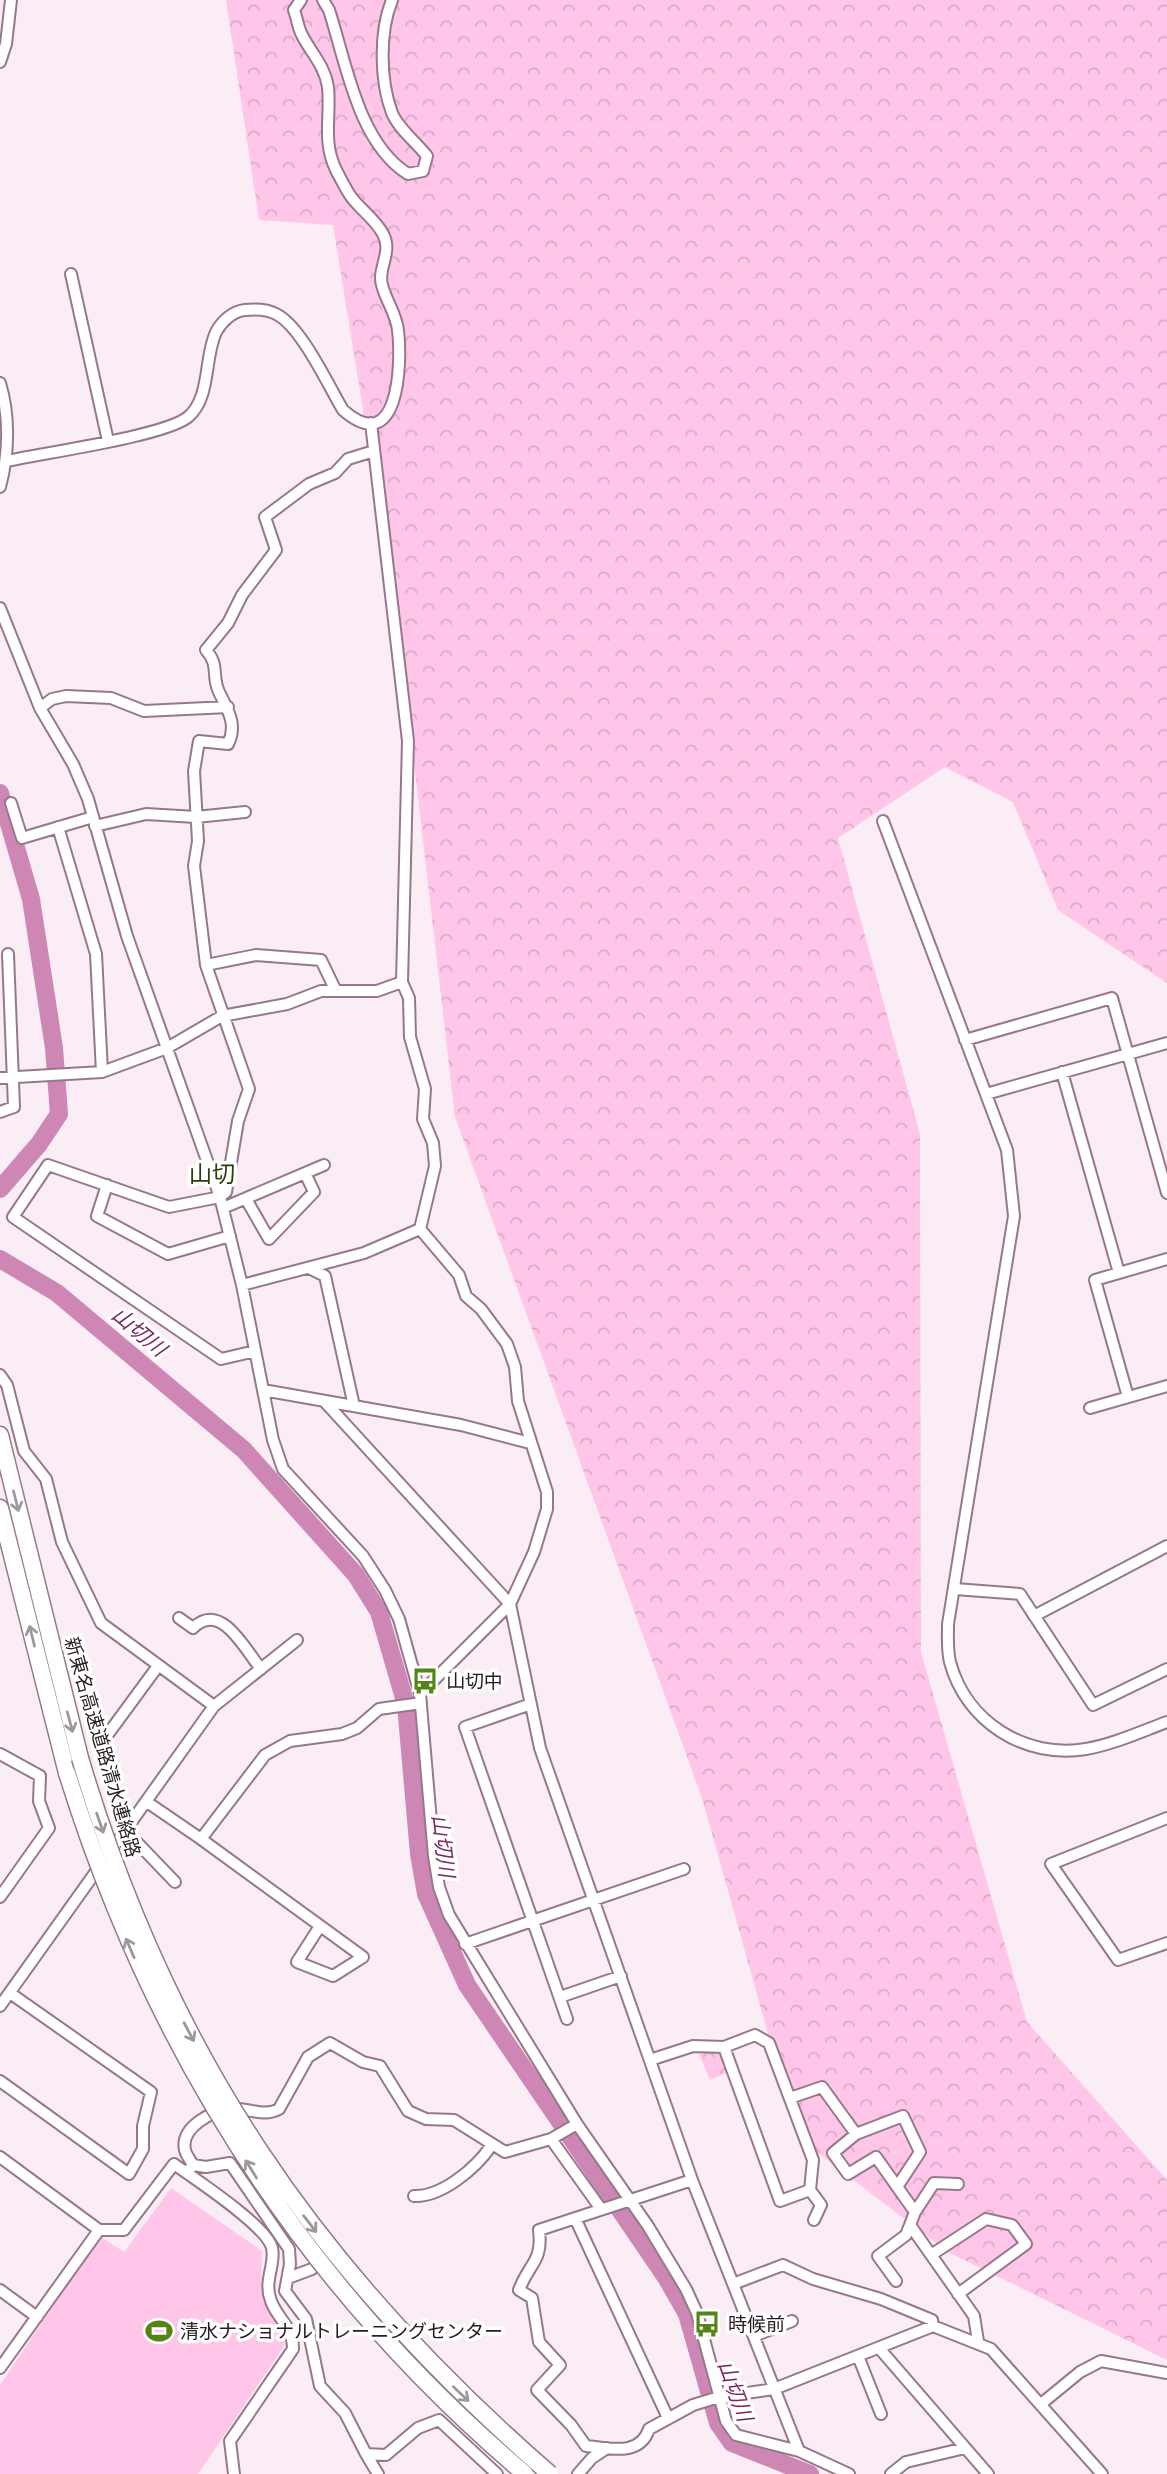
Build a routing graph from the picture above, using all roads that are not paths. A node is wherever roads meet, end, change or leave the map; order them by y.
1 (11, 0) edge
2 (301, 0) edge
3 (323, 0) edge
4 (392, 0) edge
5 (0, 62) edge
6 (71, 274) dead end
7 (0, 383) edge
8 (371, 424) junction
9 (108, 441) junction
10 (374, 451) junction
11 (7, 461) junction
12 (0, 487) edge
13 (0, 608) edge
14 (228, 707) junction
15 (40, 708) junction
16 (11, 803) dead end
17 (246, 812) dead end
18 (195, 817) junction
19 (94, 821) junction
20 (883, 821) dead end
21 (58, 827) junction
22 (8, 954) dead end
23 (206, 965) junction
24 (402, 982) junction
25 (5, 985) edge
26 (335, 989) junction
27 (222, 1016) junction
28 (965, 1040) junction
29 (1167, 1043) edge
30 (167, 1048) junction
31 (1128, 1054) junction
32 (102, 1072) junction
33 (1062, 1073) junction
34 (13, 1077) junction
35 (0, 1078) edge
36 (986, 1094) junction
37 (0, 1112) edge
38 (324, 1165) dead end
39 (305, 1173) junction
40 (107, 1185) junction
41 (1167, 1193) edge
42 (246, 1199) junction
43 (222, 1203) junction
44 (420, 1229) junction
45 (230, 1236) junction
46 (1167, 1259) edge
47 (309, 1268) junction
48 (1119, 1273) junction
49 (242, 1285) junction
50 (255, 1351) junction
51 (0, 1375) edge
52 (1167, 1386) edge
53 (263, 1390) junction
54 (1128, 1397) junction
55 (325, 1402) junction
56 (354, 1406) junction
57 (1090, 1408) dead end
58 (0, 1434) edge
59 (530, 1443) junction
60 (0, 1508) edge
61 (1167, 1546) edge
62 (955, 1589) junction
63 (510, 1604) junction
64 (1034, 1616) junction
65 (179, 1618) dead end
66 (297, 1640) dead end
67 (158, 1666) junction
68 (261, 1669) junction
69 (1167, 1669) edge
70 (418, 1700) junction
71 (528, 1705) junction
72 (214, 1706) junction
73 (1167, 1722) edge
74 (108, 1734) dead end
75 (4, 1756) edge
76 (0, 1768) edge
77 (147, 1802) junction
78 (1167, 1818) edge
79 (126, 1831) junction
80 (201, 1839) junction
81 (684, 1869) dead end
82 (175, 1882) dead end
83 (0, 1897) edge
84 (594, 1900) junction
85 (533, 1921) junction
86 (320, 1926) junction
87 (1167, 1943) edge
88 (465, 1944) junction
89 (621, 1976) junction
90 (10, 1993) junction
91 (560, 1997) junction
92 (0, 2006) edge
93 (567, 2019) dead end
94 (724, 2047) junction
95 (650, 2060) junction
96 (0, 2081) edge
97 (790, 2098) junction
98 (574, 2125) junction
99 (856, 2134) junction
100 (552, 2138) junction
101 (491, 2146) junction
102 (0, 2157) edge
103 (190, 2169) junction
104 (692, 2180) junction
105 (958, 2184) dead end
106 (897, 2187) junction
107 (810, 2190) junction
108 (414, 2196) dead end
109 (625, 2201) junction
110 (603, 2208) junction
111 (915, 2212) junction
112 (575, 2218) junction
113 (814, 2220) dead end
114 (911, 2225) junction
115 (99, 2230) junction
116 (931, 2255) junction
117 (312, 2269) dead end
118 (288, 2278) junction
119 (896, 2281) dead end
120 (733, 2284) junction
121 (0, 2290) edge
122 (958, 2294) junction
123 (37, 2317) junction
124 (792, 2321) dead end
125 (933, 2326) junction
126 (754, 2336) junction
127 (978, 2341) junction
128 (879, 2348) junction
129 (859, 2356) junction
130 (0, 2368) edge
131 (1167, 2374) edge
132 (774, 2389) junction
133 (716, 2398) junction
134 (1041, 2404) junction
135 (881, 2414) dead end
136 (668, 2418) junction
137 (607, 2448) junction
138 (965, 2448) junction
139 (799, 2451) junction
140 (366, 2454) junction
141 (234, 2474) edge
142 (378, 2474) edge
143 (497, 2474) edge
144 (525, 2474) edge
145 (550, 2474) edge
146 (578, 2474) edge
147 (849, 2474) edge
148 (891, 2474) edge
149 (988, 2474) edge
150 (1101, 2474) edge

1 - 5 street
2 - 8 street
3 - 4 street
6 - 9 street
7 - 11 street
8 - 9 street
8 - 10 street
9 - 11 street
10 - 14 street
10 - 24 street
11 - 12 street
13 - 15 street
14 - 15 street
14 - 18 street
15 - 19 street
16 - 21 street
17 - 18 street
18 - 19 street
18 - 23 street
19 - 21 street
19 - 30 street
20 - 28 street
21 - 32 street
22 - 25 street
23 - 26 street
23 - 27 street
24 - 26 street
24 - 44 street
25 - 34 street
26 - 27 street
27 - 30 street
27 - 43 street
28 - 31 street
28 - 36 street
29 - 31 street
30 - 32 street
30 - 43 street
31 - 33 street
31 - 41 street
32 - 34 street
33 - 36 street
33 - 48 street
34 - 35 street
34 - 37 street
36 - 62 street
38 - 39 street
39 - 42 street
39 - 42 street
40 - 43 street
40 - 45 street
40 - 50 street
42 - 43 street
43 - 45 street
44 - 47 street
44 - 59 street
45 - 49 street
46 - 48 street
47 - 49 street
47 - 56 street
48 - 54 street
49 - 50 street
50 - 53 street
51 - 67 street
52 - 54 street
53 - 55 street
53 - 70 street
54 - 57 street
55 - 56 street
55 - 63 street
56 - 59 street
58 -> 145 highway, 新東名高速道路清水連絡路, bridge
59 - 63 street
144 -> 60 highway, 新東名高速道路清水連絡路, bridge
61 - 64 street
62 - 64 street
62 - 73 street
63 - 70 street
63 - 71 street
64 - 69 street
65 - 68 street
66 - 68 street
67 - 72 street
67 - 74 street
68 - 72 street
70 - 80 street
70 - 88 street
71 - 84 street
71 - 85 street
72 - 77 street
75 - 76 street
75 - 83 street
77 - 79 street
77 - 80 street
78 - 87 street
79 - 82 street
79 - 90 street
80 - 86 street
81 - 84 street
84 - 85 street
84 - 89 street
85 - 88 street
85 - 91 street
86 - 86 street
88 - 98 street
89 - 91 street
89 - 95 street
90 - 92 street
90 - 96 street
91 - 93 street
94 - 95 street
94 - 97 street
94 - 107 street
95 - 104 street
97 - 99 street
97 - 107 street
98 - 100 street
98 - 109 street
99 - 106 street
99 - 106 street
100 - 101 street
100 - 110 street
101 - 103 street
101 - 108 street
102 - 115 street
103 - 115 street
103 - 118 street
103 - 141 street
104 - 109 street
104 - 120 street
105 - 111 street
106 - 111 street
107 - 113 street
109 - 110 street
109 - 133 street
110 - 112 street
111 - 114 street
112 - 136 street
112 - 137 street
114 - 116 street
114 - 119 street
115 - 123 street
116 - 122 street
116 - 122 street
117 - 118 street
118 - 140 street
120 - 125 street
120 - 126 street
121 - 123 street
122 - 127 street
123 - 130 street
124 - 126 street
125 - 127 street
125 - 128 street
126 - 132 street
127 - 134 street
128 - 129 street
128 - 138 street
129 - 132 street
129 - 135 street
131 - 134 street
132 - 133 street
132 - 139 street
133 - 136 street
133 - 139 street
134 - 150 street
136 - 137 street
137 - 146 street
138 - 148 street
138 - 149 street
139 - 147 street
140 - 142 street
140 - 143 street

